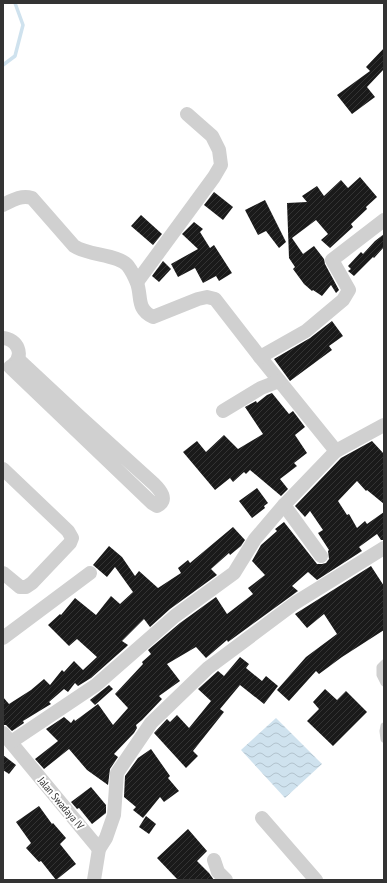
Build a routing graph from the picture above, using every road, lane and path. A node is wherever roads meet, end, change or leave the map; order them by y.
1 (187, 114) dead end
2 (3, 205) edge
3 (384, 220) edge
4 (137, 282) junction
5 (3, 338) edge
6 (260, 357) junction
7 (10, 365) edge
8 (279, 381) junction
9 (222, 411) dead end
10 (384, 425) edge
11 (336, 451) junction
12 (3, 469) edge
13 (284, 505) junction
14 (384, 548) edge
15 (321, 556) dead end
16 (3, 573) edge
17 (90, 573) dead end
18 (3, 638) edge
19 (384, 663) edge
20 (384, 683) edge
21 (384, 726) edge
22 (7, 738) edge
23 (384, 739) edge
24 (262, 818) dead end
25 (99, 849) junction
26 (214, 860) dead end
27 (94, 880) edge
28 (226, 880) edge
29 (316, 880) edge

1 - 4 street
2 - 4 street
3 - 6 street
4 - 6 street
5 - 7 street
6 - 8 street
7 - 7 street
8 - 9 street
8 - 11 street
10 - 11 street
11 - 13 street
12 - 16 street
13 - 15 street
13 - 22 street
14 - 25 street
17 - 18 street
19 - 20 lane
21 - 23 lane
22 - 25 street, Jalan Swadaya IV
24 - 29 street
25 - 27 street
26 - 28 street

